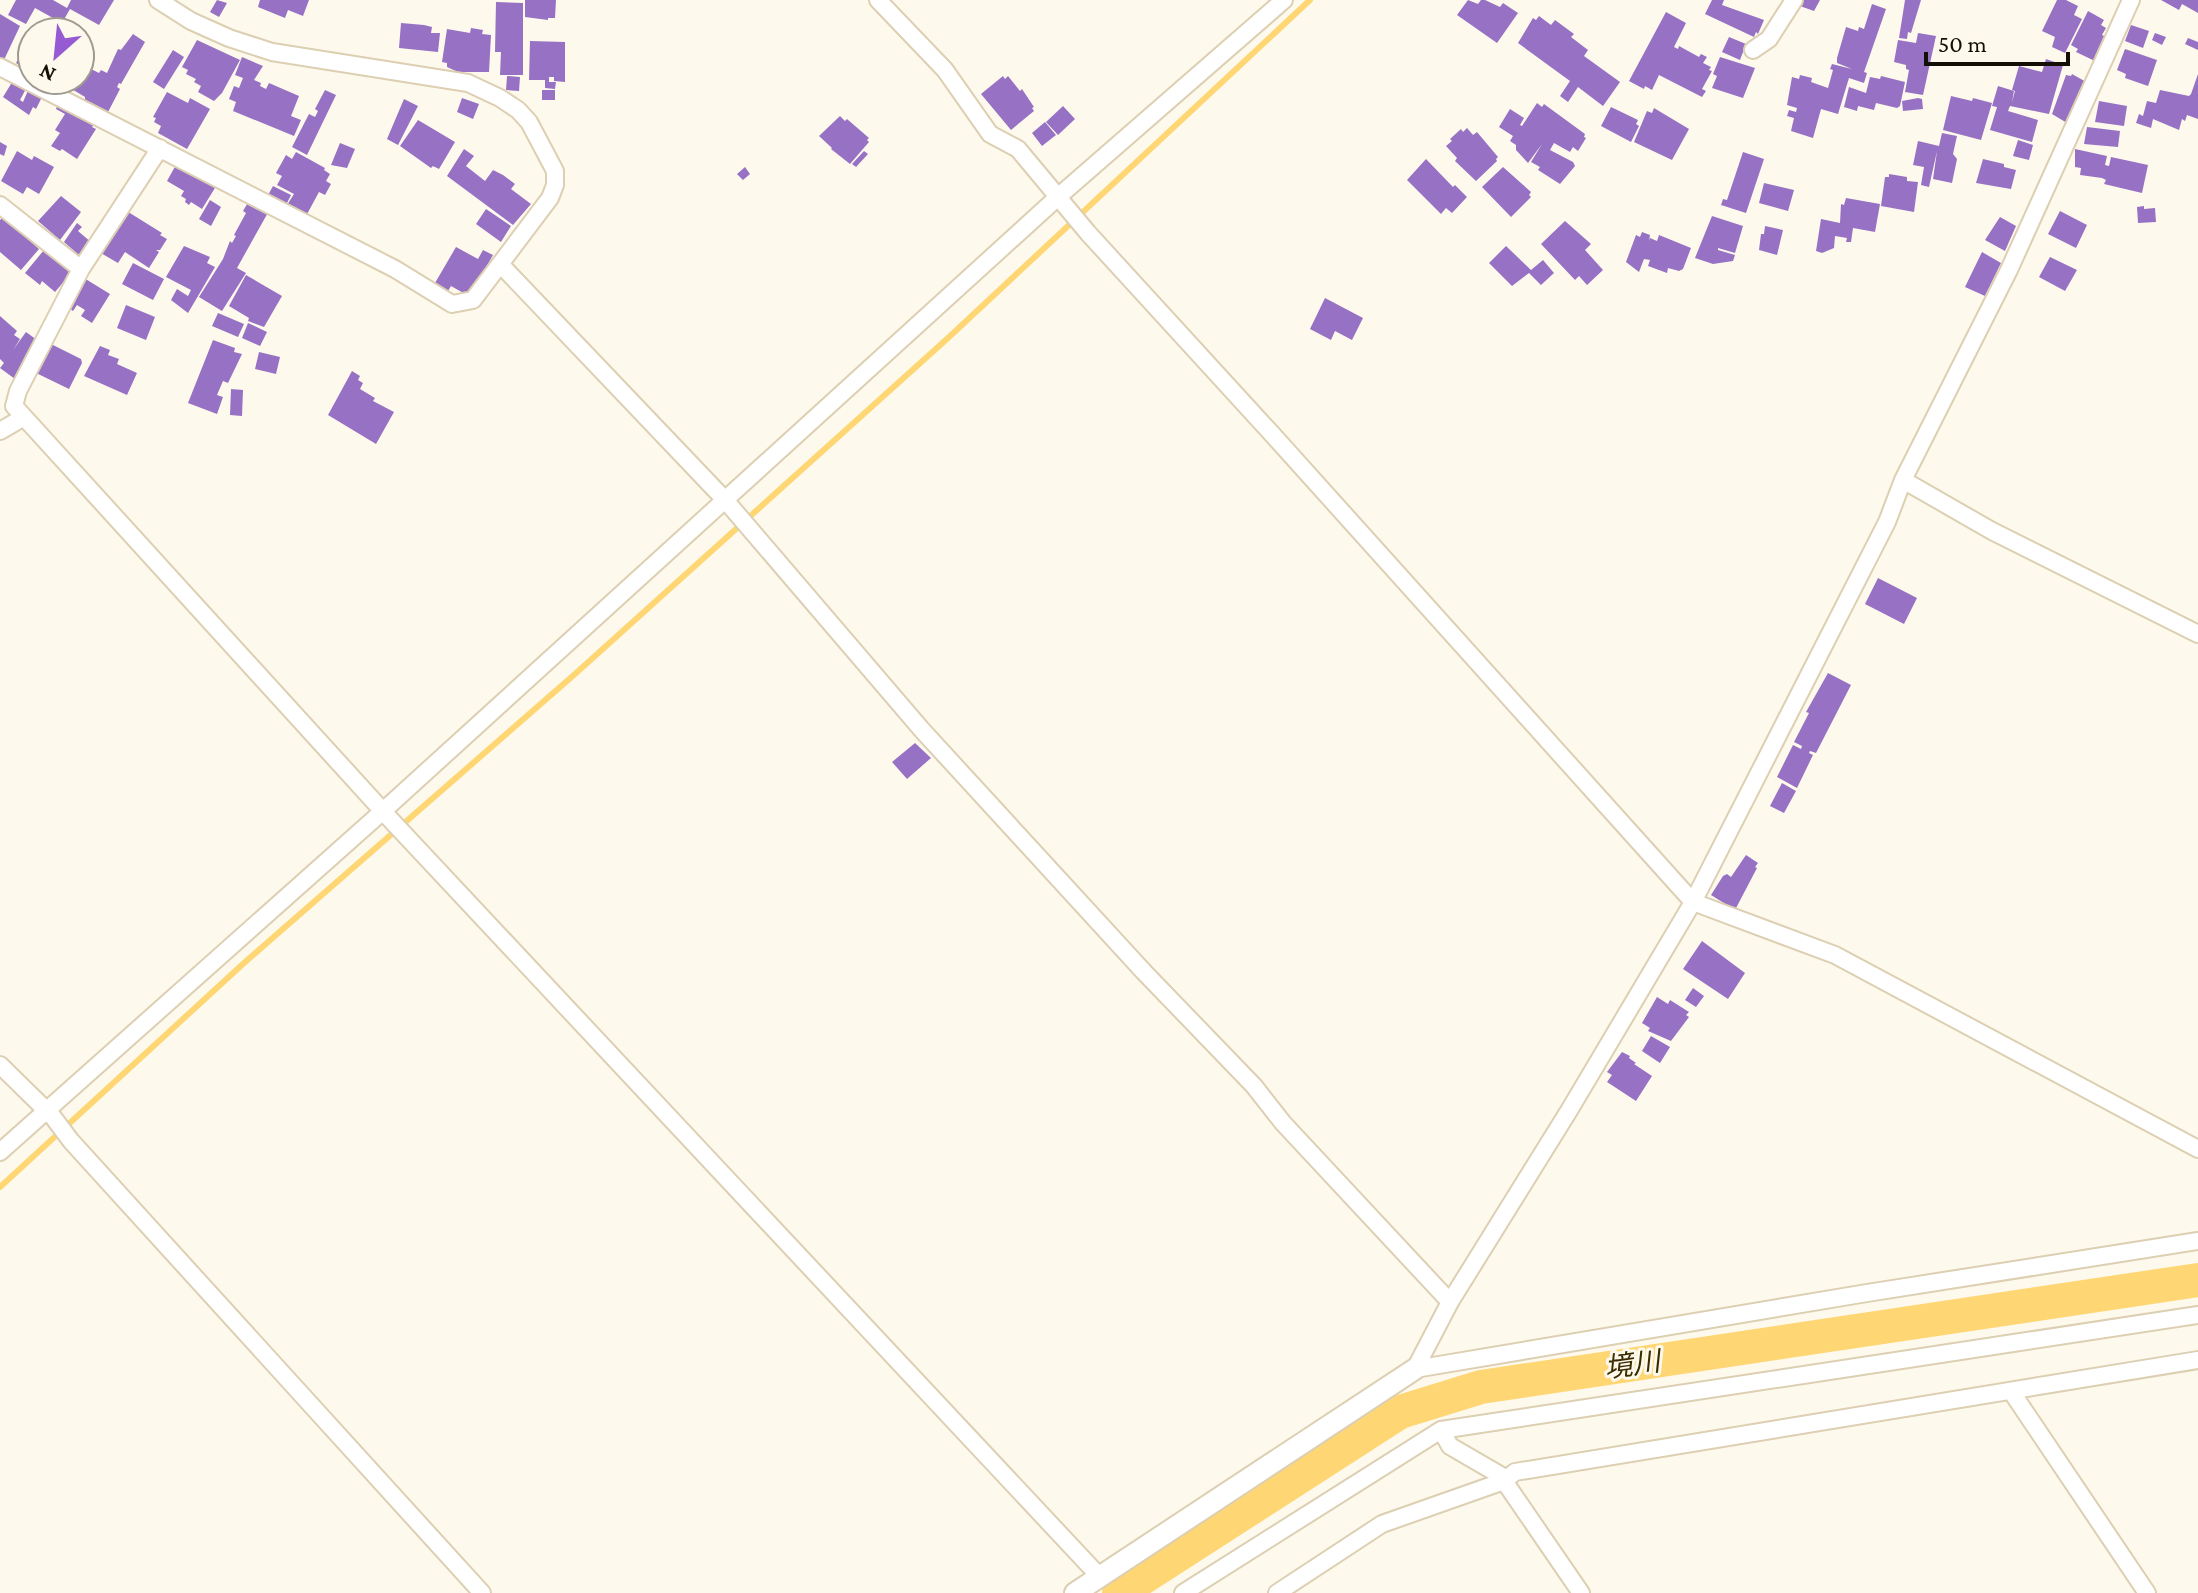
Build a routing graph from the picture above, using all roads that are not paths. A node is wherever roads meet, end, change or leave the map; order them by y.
1 (158, 0) edge
2 (878, 0) edge
3 (1284, 0) edge
4 (1794, 0) edge
5 (2131, 0) edge
6 (1753, 50) dead end
7 (0, 67) edge
8 (160, 148) junction
9 (1064, 202) junction
10 (0, 205) edge
11 (501, 265) junction
12 (81, 269) junction
13 (24, 417) junction
14 (0, 431) edge
15 (1903, 480) junction
16 (731, 506) junction
17 (2198, 634) edge
18 (386, 815) junction
19 (1693, 902) junction
20 (0, 1065) edge
21 (49, 1115) junction
22 (2198, 1149) edge
23 (0, 1152) edge
24 (2198, 1241) edge
25 (1450, 1302) junction
26 (2198, 1315) edge
27 (2198, 1360) edge
28 (1415, 1369) junction
29 (2011, 1391) junction
30 (1441, 1430) junction
31 (1504, 1481) junction
32 (1100, 1577) junction
33 (482, 1593) edge
34 (1075, 1593) edge
35 (1183, 1593) edge
36 (1277, 1593) edge
37 (1581, 1593) edge
38 (2147, 1593) edge

1 - 11 street
2 - 9 street
3 - 9 street
4 - 6 street
5 - 15 street
7 - 8 street
8 - 11 street
8 - 12 street
9 - 16 street
9 - 19 street
10 - 12 street
11 - 16 street
12 - 13 street
13 - 14 street
13 - 18 street
15 - 17 street
15 - 19 street
16 - 18 street
16 - 25 street
18 - 21 street
18 - 32 street
19 - 22 street
19 - 25 street
20 - 21 street
21 - 23 street
21 - 33 street
24 - 28 street
25 - 28 street
26 - 30 street
27 - 29 street
28 - 32 street
29 - 31 street
29 - 38 street
30 - 31 street
30 - 35 street
31 - 36 street
31 - 37 street
32 - 34 street

